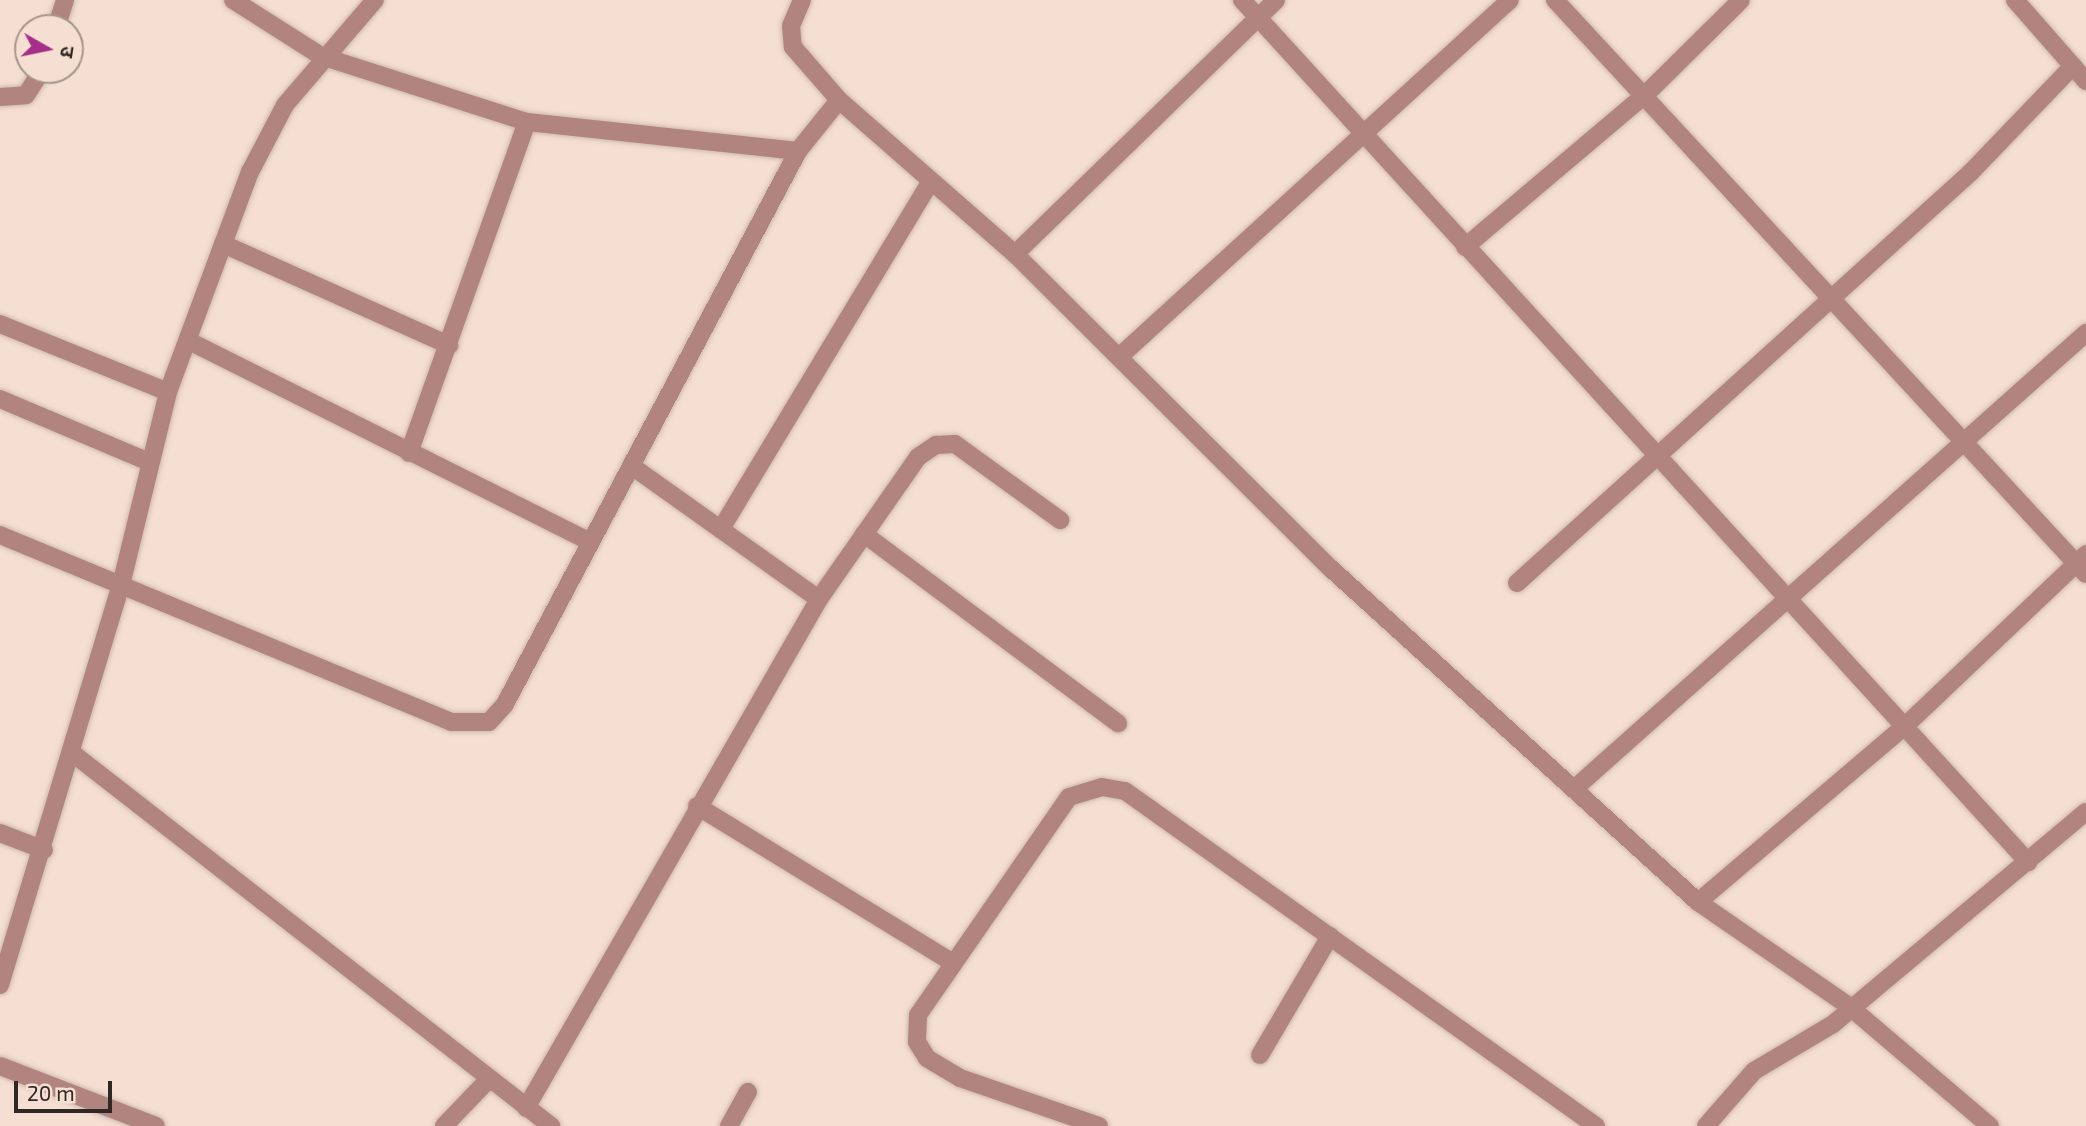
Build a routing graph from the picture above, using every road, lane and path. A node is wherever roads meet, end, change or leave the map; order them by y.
1 (233, 0) edge
2 (375, 0) edge
3 (802, 0) edge
4 (1242, 0) edge
5 (1276, 0) edge
6 (1510, 0) edge
7 (1555, 0) edge
8 (1741, 0) edge
9 (2015, 0) edge
10 (1257, 18) junction
11 (321, 56) junction
12 (2073, 66) junction
13 (2086, 81) edge
14 (33, 84) edge
15 (1644, 96) junction
16 (0, 97) edge
17 (839, 100) junction
18 (527, 122) junction
19 (1361, 135) junction
20 (799, 151) junction
21 (930, 183) junction
22 (223, 244) junction
23 (1465, 247) junction
24 (1015, 254) junction
25 (1830, 296) junction
26 (0, 324) edge
27 (2086, 333) edge
28 (189, 341) junction
29 (449, 345) junction
30 (1119, 357) junction
31 (168, 391) junction
32 (0, 399) edge
33 (1963, 440) junction
34 (1655, 452) junction
35 (409, 453) junction
36 (149, 462) junction
37 (633, 467) junction
38 (1060, 520) dead end
39 (721, 530) junction
40 (864, 534) junction
41 (0, 535) edge
42 (591, 542) junction
43 (2083, 564) edge
44 (1517, 583) dead end
45 (121, 585) junction
46 (818, 599) junction
47 (1791, 601) junction
48 (1118, 723) dead end
49 (1905, 726) junction
50 (71, 752) junction
51 (1574, 789) junction
52 (697, 806) junction
53 (2086, 812) edge
54 (0, 833) edge
55 (44, 850) junction
56 (2028, 862) junction
57 (1698, 902) junction
58 (1330, 936) junction
59 (952, 962) junction
60 (0, 985) edge
61 (1850, 1007) junction
62 (1260, 1055) dead end
63 (0, 1066) edge
64 (486, 1081) junction
65 (748, 1092) dead end
66 (526, 1108) junction
67 (156, 1126) edge
68 (444, 1126) edge
69 (551, 1126) edge
70 (729, 1126) edge
71 (1099, 1126) edge
72 (1596, 1126) edge
73 (1706, 1126) edge
74 (1990, 1126) edge

1 - 11 street
2 - 11 street
3 - 17 street
4 - 10 street
5 - 10 street
6 - 19 street
7 - 15 street
8 - 15 street
9 - 12 street
10 - 19 street
10 - 24 street
11 - 18 street
11 - 22 street
12 - 13 street
12 - 25 street
14 - 16 street
15 - 23 street
15 - 25 street
17 - 20 street
17 - 21 street
18 - 20 street
18 - 29 street
19 - 23 street
19 - 30 street
20 - 37 street
21 - 24 street
21 - 39 street
22 - 28 street
22 - 29 street
23 - 34 street
24 - 30 street
25 - 33 street
25 - 34 street
26 - 31 street
27 - 33 street
28 - 31 street
28 - 35 street
29 - 35 street
30 - 51 street
31 - 36 street
32 - 36 street
33 - 43 street
33 - 47 street
34 - 44 street
34 - 47 street
35 - 42 street
36 - 45 street
37 - 39 street
37 - 42 street
38 - 40 street
39 - 46 street
40 - 46 street
40 - 48 street
41 - 45 street
42 - 45 street
43 - 49 street
45 - 50 street
46 - 52 street
47 - 49 street
47 - 51 street
49 - 56 street
49 - 57 street
50 - 55 street
50 - 64 street
51 - 57 street
52 - 59 street
52 - 66 street
53 - 56 street
54 - 55 street
55 - 60 street
56 - 61 street
57 - 61 street
58 - 59 street
58 - 62 street
58 - 72 street
59 - 71 street
61 - 73 street
61 - 74 street
63 - 67 street
64 - 66 street
64 - 68 street
65 - 70 street
66 - 69 street

